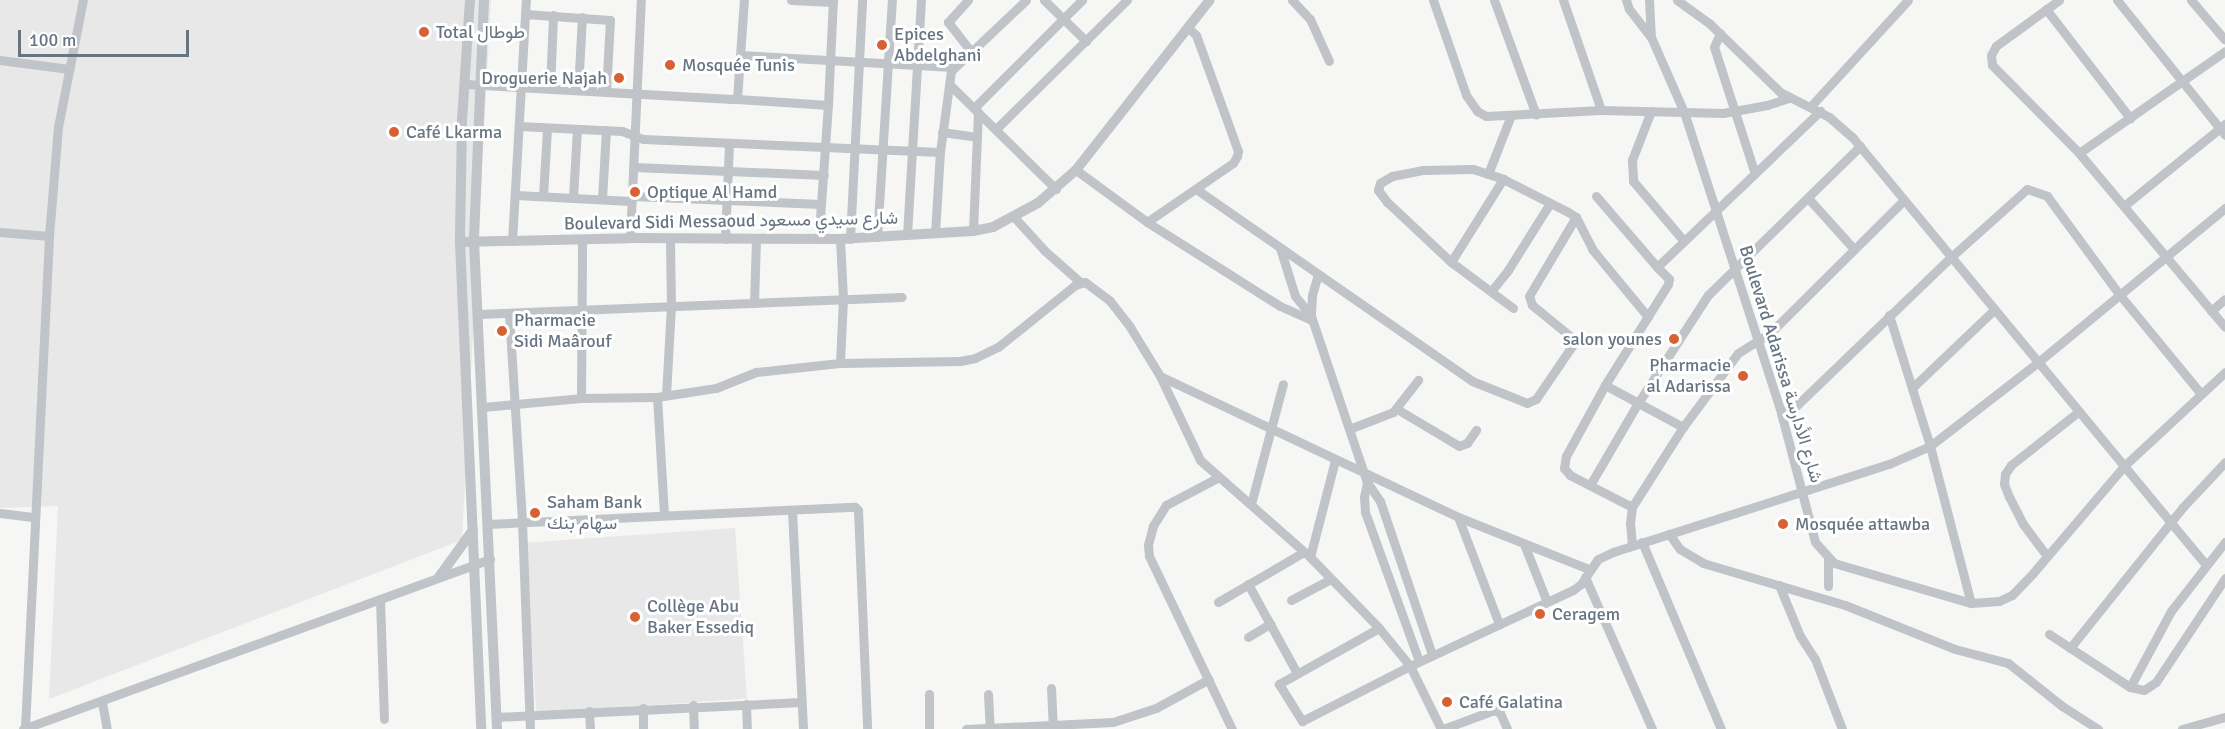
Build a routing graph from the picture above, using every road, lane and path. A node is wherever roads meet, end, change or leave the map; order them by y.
1 (83, 0) edge
2 (470, 0) edge
3 (483, 0) edge
4 (526, 0) edge
5 (641, 0) edge
6 (744, 0) edge
7 (791, 0) edge
8 (862, 0) edge
9 (891, 0) edge
10 (921, 0) edge
11 (968, 0) edge
12 (1026, 0) edge
13 (1044, 0) edge
14 (1082, 0) edge
15 (1127, 0) edge
16 (1210, 0) edge
17 (1292, 0) edge
18 (1433, 0) edge
19 (1494, 0) edge
20 (1563, 0) edge
21 (1626, 0) edge
22 (1649, 0) edge
23 (1677, 0) edge
24 (1908, 0) edge
25 (2059, 0) edge
26 (2117, 0) edge
27 (2191, 0) edge
28 (833, 1) edge
29 (2046, 9) junction
30 (525, 14) junction
31 (553, 15) junction
32 (582, 17) junction
33 (1063, 19) junction
34 (1187, 27) junction
35 (1720, 33) junction
36 (1651, 37) junction
37 (2225, 40) edge
38 (1086, 41) junction
39 (970, 51) junction
40 (2225, 51) edge
41 (740, 54) junction
42 (831, 59) junction
43 (0, 60) edge
44 (858, 61) junction
45 (1329, 61) dead end
46 (888, 63) junction
47 (917, 65) junction
48 (953, 67) junction
49 (69, 69) junction
50 (2182, 82) junction
51 (465, 84) junction
52 (949, 84) junction
53 (480, 85) junction
54 (521, 87) junction
55 (550, 88) junction
56 (578, 90) junction
57 (606, 91) junction
58 (637, 92) junction
59 (1789, 98) junction
60 (737, 99) junction
61 (828, 105) junction
62 (1810, 107) junction
63 (976, 110) junction
64 (1601, 110) junction
65 (1651, 111) junction
66 (1734, 111) junction
67 (1820, 111) junction
68 (1684, 112) junction
69 (1511, 115) junction
70 (1536, 115) junction
71 (2130, 118) junction
72 (519, 126) junction
73 (547, 128) junction
74 (577, 129) junction
75 (996, 129) junction
76 (2223, 129) edge
77 (606, 130) junction
78 (942, 132) junction
79 (633, 135) junction
80 (977, 137) junction
81 (729, 142) junction
82 (1860, 146) junction
83 (825, 148) junction
84 (853, 149) junction
85 (881, 150) junction
86 (911, 151) junction
87 (940, 152) junction
88 (2079, 153) junction
89 (634, 167) junction
90 (1076, 170) junction
91 (728, 171) junction
92 (1488, 174) junction
93 (1755, 174) junction
94 (824, 176) junction
95 (1503, 179) junction
96 (1056, 189) junction
97 (1196, 189) junction
98 (516, 195) junction
99 (543, 196) junction
100 (1596, 196) dead end
101 (573, 198) junction
102 (632, 198) junction
103 (1808, 198) junction
104 (727, 199) junction
105 (602, 200) junction
106 (1904, 200) junction
107 (1550, 203) junction
108 (821, 204) junction
109 (2125, 205) junction
110 (2225, 208) edge
111 (1716, 210) junction
112 (1575, 217) junction
113 (1014, 218) junction
114 (1148, 222) junction
115 (973, 231) junction
116 (0, 232) edge
117 (935, 233) junction
118 (907, 235) junction
119 (49, 236) junction
120 (877, 237) junction
121 (630, 238) junction
122 (670, 239) junction
123 (725, 239) junction
124 (756, 239) junction
125 (819, 239) junction
126 (845, 239) junction
127 (582, 240) junction
128 (1683, 240) junction
129 (474, 241) junction
130 (512, 241) junction
131 (460, 242) junction
132 (1280, 248) junction
133 (1854, 249) junction
134 (2166, 256) junction
135 (1951, 257) junction
136 (1450, 261) junction
137 (1657, 267) junction
138 (1735, 267) junction
139 (1318, 274) junction
140 (1080, 282) junction
141 (1492, 290) junction
142 (2119, 294) junction
143 (902, 297) dead end
144 (843, 299) junction
145 (2225, 299) edge
146 (754, 303) junction
147 (671, 306) junction
148 (1513, 308) dead end
149 (1994, 310) junction
150 (583, 311) junction
151 (2211, 311) junction
152 (478, 314) junction
153 (509, 314) junction
154 (1889, 315) junction
155 (1648, 317) junction
156 (1311, 318) junction
157 (2225, 327) edge
158 (1758, 339) junction
159 (840, 363) junction
160 (2037, 363) junction
161 (2225, 372) edge
162 (1160, 376) junction
163 (1418, 380) dead end
164 (1283, 384) dead end
165 (1605, 385) junction
166 (1912, 387) junction
167 (2201, 394) junction
168 (662, 396) junction
169 (581, 398) junction
170 (1638, 403) junction
171 (514, 404) junction
172 (483, 407) junction
173 (1397, 409) junction
174 (1781, 412) junction
175 (2078, 412) junction
176 (1683, 427) junction
177 (1271, 429) junction
178 (1348, 429) junction
179 (1476, 430) dead end
180 (1930, 446) junction
181 (1335, 460) junction
182 (2225, 462) edge
183 (2124, 466) junction
184 (1219, 477) junction
185 (1365, 478) junction
186 (1590, 485) junction
187 (1802, 491) junction
188 (1251, 504) junction
189 (1632, 507) junction
190 (792, 510) junction
191 (0, 513) edge
192 (664, 515) junction
193 (35, 517) junction
194 (1458, 517) junction
195 (522, 522) junction
196 (488, 524) junction
197 (2171, 524) junction
198 (473, 530) junction
199 (1669, 534) junction
200 (1642, 542) junction
201 (2225, 542) edge
202 (1524, 543) junction
203 (1632, 546) junction
204 (1307, 555) junction
205 (2047, 556) junction
206 (490, 559) junction
207 (1828, 559) junction
208 (474, 565) junction
209 (2206, 565) junction
210 (1587, 573) junction
211 (439, 577) junction
212 (2225, 578) edge
213 (1331, 579) junction
214 (1248, 584) junction
215 (1779, 585) junction
216 (1828, 586) dead end
217 (380, 598) junction
218 (1291, 600) dead end
219 (1218, 602) dead end
220 (1546, 602) junction
221 (1971, 603) junction
222 (1270, 624) junction
223 (1499, 624) junction
224 (1379, 628) junction
225 (2049, 634) dead end
226 (1248, 637) dead end
227 (2070, 648) junction
228 (1432, 655) junction
229 (1415, 663) junction
230 (1296, 673) junction
231 (1209, 679) junction
232 (2130, 687) junction
233 (1051, 688) dead end
234 (928, 694) dead end
235 (988, 694) dead end
236 (102, 702) junction
237 (801, 702) junction
238 (746, 704) junction
239 (693, 705) junction
240 (643, 708) junction
241 (589, 711) junction
242 (529, 715) junction
243 (496, 717) junction
244 (2225, 717) edge
245 (384, 719) dead end
246 (1113, 725) edge
247 (1053, 727) edge
248 (24, 729) edge
249 (107, 729) edge
250 (481, 729) edge
251 (496, 729) edge
252 (530, 729) edge
253 (590, 729) edge
254 (644, 729) edge
255 (694, 729) edge
256 (747, 729) edge
257 (802, 729) edge
258 (867, 729) edge
259 (929, 729) edge
260 (966, 729) edge
261 (990, 729) edge
262 (1232, 729) edge
263 (1442, 729) edge
264 (1507, 729) edge
265 (1652, 729) edge
266 (1721, 729) edge
267 (1842, 729) edge
268 (2098, 729) edge
269 (2182, 729) edge

1 - 49 street
2 - 51 street
3 - 53 street
4 - 30 street
5 - 58 street
6 - 41 street
7 - 28 street
8 - 44 street
9 - 46 street
10 - 47 street
11 - 39 street
12 - 39 street
13 - 33 street
14 - 33 street
15 - 38 street
16 - 34 street, Boulevard Sidi Messaoud شارع سيدي مسعود
17 - 45 street
18 - 69 street
19 - 70 street
20 - 64 street
21 - 36 street, Boulevard Adarissa شارع الأدارسة
22 - 36 street, Boulevard Adarissa شارع الأدارسة
23 - 35 street
24 - 62 street
25 - 29 street
26 - 50 street
27 - 37 street
28 - 42 street
29 - 71 street
29 - 88 street
30 - 31 street
30 - 54 street
31 - 32 street
31 - 55 street
32 - 56 street
32 - 57 street
33 - 38 street
33 - 63 street
34 - 90 street, Boulevard Sidi Messaoud شارع سيدي مسعود
34 - 97 street
35 - 59 street
35 - 66 street
36 - 68 street, Boulevard Adarissa شارع الأدارسة
38 - 75 street
39 - 48 street
40 - 50 street
41 - 42 street
41 - 60 street
42 - 44 street
42 - 61 street
43 - 49 street
44 - 46 street
44 - 84 street
46 - 47 street
46 - 85 street
47 - 48 street
47 - 86 street
48 - 52 street
49 - 119 street
50 - 71 street
50 - 76 street
51 - 53 street
51 - 131 street
52 - 63 street
52 - 78 street
53 - 54 street
53 - 129 street
54 - 55 street
54 - 72 street
55 - 56 street
56 - 57 street
57 - 58 street
58 - 60 street
58 - 79 street
59 - 62 street
59 - 66 street
60 - 61 street
61 - 83 street
62 - 67 street
63 - 75 street
63 - 80 street
64 - 65 street
64 - 70 street
65 - 68 street
65 - 128 street
66 - 68 street
66 - 93 street
67 - 82 street
67 - 93 street
68 - 111 street, Boulevard Adarissa شارع الأدارسة
69 - 70 street
69 - 92 street
71 - 88 street
72 - 73 street
72 - 98 street
73 - 74 street
73 - 99 street
74 - 77 street
74 - 101 street
75 - 96 street
76 - 109 street
77 - 79 street
77 - 105 street
78 - 80 street
78 - 87 street
79 - 81 street
79 - 89 street
80 - 115 street
81 - 83 street
81 - 91 street
82 - 103 street
82 - 106 street
83 - 84 street
83 - 94 street
84 - 85 street
84 - 126 street
85 - 86 street
85 - 120 street
86 - 87 street
86 - 118 street
87 - 117 street
88 - 109 street
89 - 91 street
89 - 102 street
90 - 96 street, Boulevard Sidi Messaoud شارع سيدي مسعود
90 - 114 street
91 - 94 street
91 - 104 street
92 - 95 street
92 - 136 street
93 - 111 street
94 - 108 street
95 - 107 street
95 - 136 street
96 - 113 street, Boulevard Sidi Messaoud شارع سيدي مسعود
97 - 114 street
97 - 132 street
98 - 99 street
98 - 130 street
99 - 101 street
100 - 137 street
101 - 105 street
102 - 104 street
102 - 105 street
102 - 121 street
103 - 133 street
103 - 138 street
104 - 108 street
104 - 123 street
106 - 133 street
106 - 135 street
107 - 112 street
107 - 141 street
108 - 125 street
109 - 134 street
110 - 134 street
111 - 128 street
111 - 138 street, Boulevard Adarissa شارع الأدارسة
112 - 139 street
112 - 155 street
113 - 115 street, Boulevard Sidi Messaoud شارع سيدي مسعود
113 - 140 street
114 - 156 street
115 - 117 street, Boulevard Sidi Messaoud شارع سيدي مسعود
116 - 119 street
117 - 118 street, Boulevard Sidi Messaoud شارع سيدي مسعود
118 - 120 street, Boulevard Sidi Messaoud شارع سيدي مسعود
119 - 193 street
120 - 126 street, Boulevard Sidi Messaoud شارع سيدي مسعود
121 - 122 street, Boulevard Sidi Messaoud شارع سيدي مسعود
121 - 127 street, Boulevard Sidi Messaoud شارع سيدي مسعود
122 - 123 street, Boulevard Sidi Messaoud شارع سيدي مسعود
122 - 147 street
123 - 124 street, Boulevard Sidi Messaoud شارع سيدي مسعود
124 - 125 street, Boulevard Sidi Messaoud شارع سيدي مسعود
124 - 146 street
125 - 126 street, Boulevard Sidi Messaoud شارع سيدي مسعود
126 - 144 street
127 - 130 street, Boulevard Sidi Messaoud شارع سيدي مسعود
127 - 150 street
128 - 137 street
129 - 130 street, Boulevard Sidi Messaoud شارع سيدي مسعود
129 - 131 street, Boulevard Sidi Messaoud شارع سيدي مسعود
129 - 152 street
131 - 198 street
132 - 139 street
132 - 156 street
133 - 158 street
134 - 142 street
134 - 151 street
135 - 142 street
135 - 149 street
135 - 154 street
136 - 141 street
137 - 155 street
138 - 158 street, Boulevard Adarissa شارع الأدارسة
138 - 170 street
139 - 156 street
140 - 159 street
140 - 162 street
141 - 148 street
142 - 160 street
142 - 167 street
143 - 144 street
144 - 146 street
144 - 159 street
145 - 151 street
146 - 147 street
147 - 150 street
147 - 168 street
149 - 160 street
149 - 166 street
150 - 153 street
150 - 169 street
151 - 157 street
152 - 153 street
152 - 172 street
153 - 171 street
154 - 166 street
154 - 174 street
155 - 165 street
156 - 178 street
158 - 174 street, Boulevard Adarissa شارع الأدارسة
158 - 176 street
159 - 168 street
160 - 175 street
160 - 180 street
161 - 167 street
162 - 177 street
162 - 184 street
163 - 173 street
164 - 177 street
165 - 170 street
165 - 186 street
166 - 180 street
167 - 183 street
168 - 169 street
168 - 192 street
169 - 171 street
170 - 176 street
170 - 186 street
171 - 172 street
171 - 195 street
172 - 196 street
173 - 178 street
173 - 179 street
174 - 187 street, Boulevard Adarissa شارع الأدارسة
175 - 183 street
175 - 205 street
176 - 189 street
177 - 181 street
177 - 188 street
178 - 185 street
180 - 187 street
180 - 221 street
181 - 185 street
181 - 204 street
182 - 197 street
183 - 197 street
183 - 205 street
184 - 188 street
184 - 231 street
185 - 194 street
185 - 228 street
185 - 229 street
186 - 189 street
187 - 199 street
187 - 207 street, Boulevard Adarissa شارع الأدارسة
188 - 204 street
189 - 203 street
190 - 192 street
190 - 237 street
190 - 258 street
191 - 193 street
192 - 195 street
193 - 248 street
194 - 202 street
194 - 223 street
195 - 196 street
195 - 242 street
196 - 206 street
197 - 209 street
197 - 227 street
198 - 208 street
198 - 211 street
199 - 200 street
199 - 215 street
200 - 203 street
200 - 266 street
201 - 209 street
202 - 210 street
202 - 220 street
203 - 210 street
204 - 213 street
204 - 214 street
205 - 221 street
206 - 208 street
206 - 243 street
207 - 216 street
207 - 221 street
208 - 211 street
208 - 250 street
209 - 232 street
210 - 220 street
210 - 265 street
211 - 217 street
212 - 232 street
213 - 218 street
213 - 224 street
214 - 219 street
214 - 222 street
215 - 267 street
215 - 268 street
217 - 236 street
217 - 245 street
220 - 223 street
222 - 226 street
222 - 230 street
223 - 228 street
224 - 229 street
224 - 230 street
225 - 227 street
227 - 232 street
228 - 229 street
229 - 230 street
229 - 263 street
231 - 246 street
231 - 262 street
233 - 247 street
234 - 259 street
235 - 261 street
236 - 248 street
236 - 249 street
237 - 238 street
237 - 257 street
238 - 239 street
238 - 256 street
239 - 240 street
239 - 255 street
240 - 241 street
240 - 254 street
241 - 242 street
241 - 253 street
242 - 243 street
242 - 252 street
243 - 251 street
244 - 269 street
246 - 247 street
247 - 261 street
260 - 261 street
263 - 264 street

